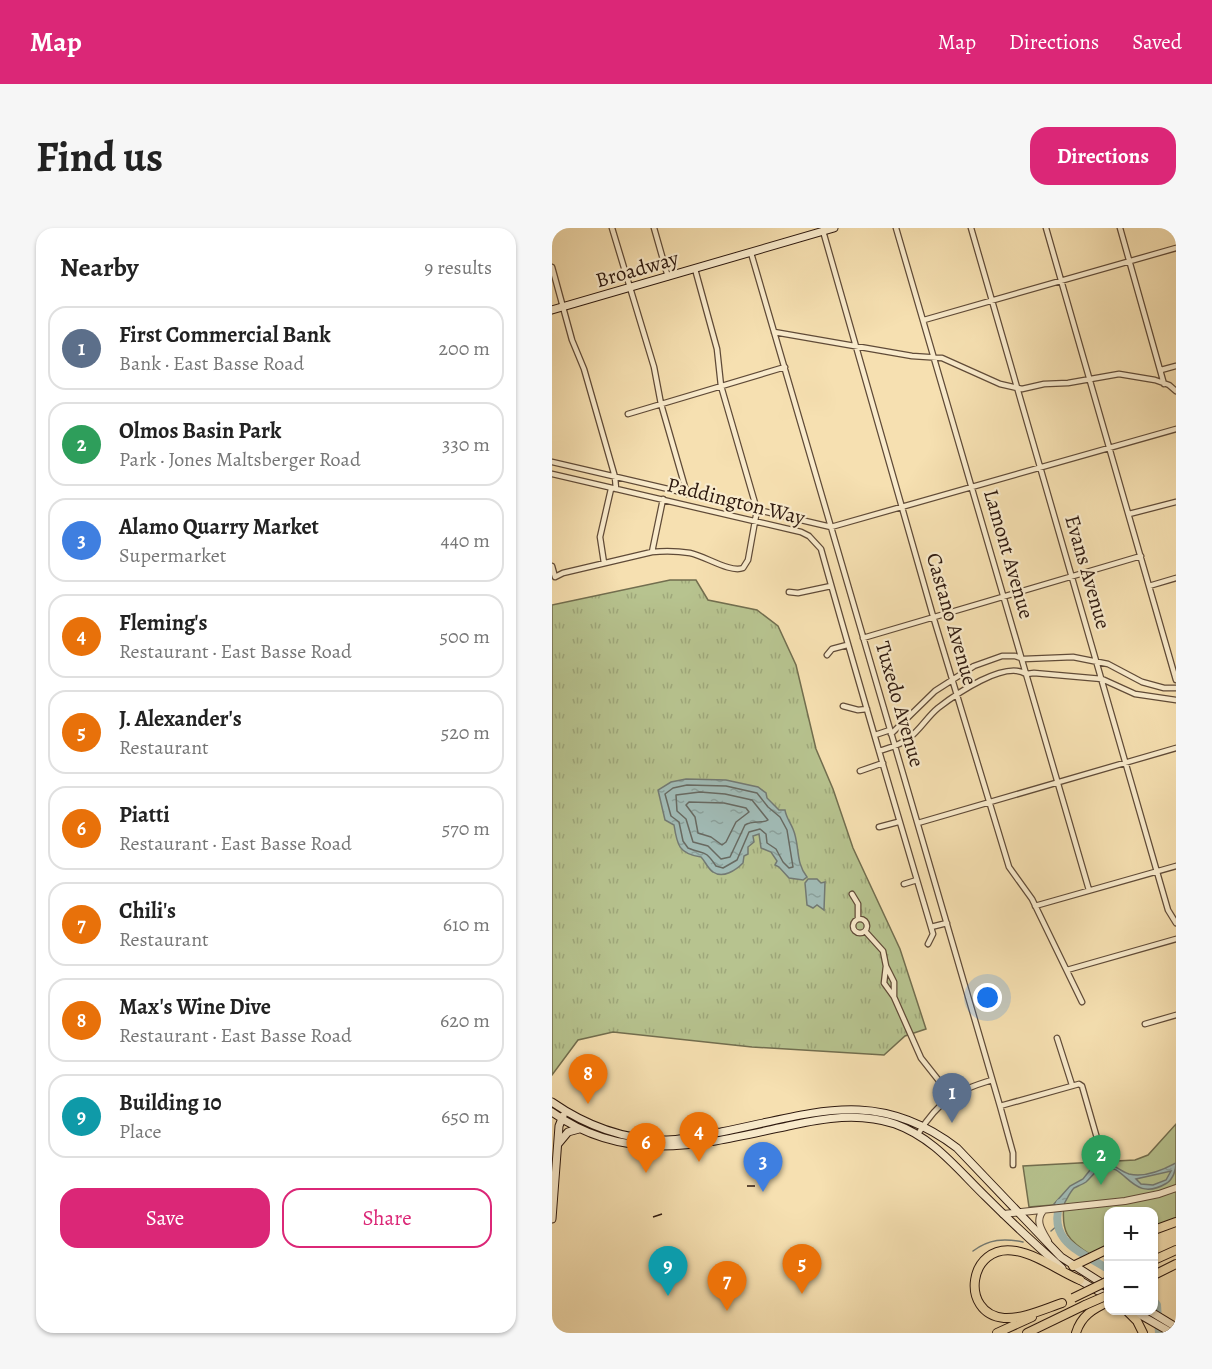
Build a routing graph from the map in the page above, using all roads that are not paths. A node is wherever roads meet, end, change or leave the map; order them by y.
1 (612, 228) edge
2 (654, 228) edge
3 (834, 228) edge
4 (896, 228) edge
5 (971, 228) edge
6 (1046, 228) edge
7 (1120, 228) edge
8 (823, 230) edge
9 (1176, 248) edge
10 (751, 253) junction
11 (1130, 262) junction
12 (552, 267) edge
13 (695, 269) junction
14 (668, 277) junction
15 (1062, 280) junction
16 (630, 288) junction
17 (994, 301) junction
18 (563, 306) junction
19 (552, 310) edge
20 (924, 320) junction
21 (774, 332) junction
22 (857, 347) junction
23 (934, 358) junction
24 (1176, 366) edge
25 (785, 367) junction
26 (1161, 370) junction
27 (1089, 380) junction
28 (1164, 384) junction
29 (721, 386) junction
30 (1016, 387) junction
31 (1176, 391) edge
32 (661, 404) junction
33 (628, 414) dead end
34 (1176, 429) edge
35 (1110, 448) junction
36 (552, 462) edge
37 (1041, 468) junction
38 (552, 474) edge
39 (615, 477) junction
40 (972, 488) junction
41 (613, 489) junction
42 (687, 494) junction
43 (663, 499) junction
44 (1176, 502) edge
45 (903, 508) junction
46 (757, 510) junction
47 (1129, 514) junction
48 (756, 521) junction
49 (831, 527) junction
50 (652, 552) junction
51 (1141, 556) junction
52 (604, 563) junction
53 (552, 566) edge
54 (1071, 576) junction
55 (1176, 578) edge
56 (831, 586) junction
57 (1149, 586) junction
58 (789, 592) dead end
59 (1003, 595) junction
60 (933, 616) junction
61 (863, 638) junction
62 (847, 645) junction
63 (827, 655) dead end
64 (1022, 658) junction
65 (1097, 662) junction
66 (1026, 674) junction
67 (1102, 679) junction
68 (1176, 680) edge
69 (953, 681) junction
70 (1176, 688) edge
71 (957, 695) junction
72 (1176, 700) edge
73 (843, 706) dead end
74 (867, 709) junction
75 (890, 732) junction
76 (874, 735) junction
77 (894, 745) junction
78 (1176, 748) edge
79 (879, 751) junction
80 (1126, 762) junction
81 (883, 763) junction
82 (860, 771) dead end
83 (1057, 782) junction
84 (988, 802) junction
85 (898, 822) junction
86 (918, 823) junction
87 (879, 827) dead end
88 (1176, 866) edge
89 (1158, 872) junction
90 (917, 880) junction
91 (904, 884) dead end
92 (1089, 890) junction
93 (852, 894) dead end
94 (1035, 906) junction
95 (858, 918) junction
96 (1176, 922) edge
97 (946, 923) junction
98 (931, 927) junction
99 (865, 931) junction
100 (1176, 939) edge
101 (928, 944) dead end
102 (886, 966) junction
103 (1067, 970) junction
104 (894, 997) junction
105 (1082, 1002) dead end
106 (1176, 1015) edge
107 (1145, 1024) dead end
108 (1057, 1038) dead end
109 (992, 1080) junction
110 (1071, 1085) junction
111 (951, 1096) junction
112 (552, 1102) edge
113 (1000, 1106) junction
114 (552, 1112) edge
115 (563, 1115) junction
116 (817, 1116) junction
117 (923, 1127) junction
118 (583, 1129) junction
119 (918, 1134) junction
120 (558, 1144) junction
121 (1100, 1145) dead end
122 (1012, 1165) dead end
123 (1176, 1188) edge
124 (1045, 1209) junction
125 (1018, 1212) junction
126 (1003, 1214) junction
127 (552, 1219) edge
128 (1176, 1222) edge
129 (1158, 1229) edge
130 (1176, 1250) edge
131 (1055, 1251) junction
132 (1104, 1251) edge
133 (1158, 1258) edge
134 (1077, 1263) junction
135 (1176, 1264) edge
136 (1158, 1273) edge
137 (1094, 1279) junction
138 (1080, 1280) junction
139 (1104, 1283) edge
140 (1104, 1285) edge
141 (1104, 1294) edge
142 (1104, 1298) edge
143 (1062, 1303) junction
144 (1104, 1303) edge
145 (1089, 1307) junction
146 (1130, 1315) edge
147 (1140, 1315) edge
148 (1153, 1315) edge
149 (1176, 1327) edge
150 (1169, 1329) edge
151 (997, 1333) edge
152 (1027, 1333) edge
153 (1076, 1333) edge
154 (1143, 1333) edge

1 - 16 street
2 - 14 street
3 - 8 main road, Broadway
4 - 20 street, Lamont Avenue
5 - 17 street, Evans Avenue
6 - 15 street
7 - 11 street
8 - 10 main road, Broadway
8 - 22 street, Castano Avenue
9 - 11 street
10 - 13 main road, Broadway
10 - 21 street, Tuxedo Avenue
11 - 15 street
11 - 26 street
12 - 18 street
13 - 14 main road, Broadway
13 - 29 street
14 - 16 main road, Broadway
15 - 17 street
15 - 27 street
16 - 18 main road, Broadway
16 - 32 street
17 - 20 street
17 - 30 street, Evans Avenue
18 - 19 main road, Broadway
18 - 39 street
20 - 23 street, Lamont Avenue
21 - 22 street
21 - 25 street, Tuxedo Avenue
22 - 23 street
22 - 45 street, Castano Avenue
23 - 30 street
23 - 40 street, Lamont Avenue
24 - 26 street
25 - 29 street
25 - 49 street, Tuxedo Avenue
26 - 28 street
27 - 28 street
27 - 30 street
27 - 35 street
28 - 31 street
29 - 32 street
29 - 46 street
30 - 37 street, Evans Avenue
32 - 33 street
32 - 42 street
34 - 35 street
35 - 37 street
35 - 47 street
36 - 39 street
37 - 40 street
37 - 54 street, Evans Avenue
38 - 41 street, Paddington Way
39 - 41 street
39 - 42 street
40 - 45 street
40 - 59 street, Lamont Avenue
41 - 43 street, Paddington Way
41 - 52 street
42 - 46 street
43 - 48 street, Paddington Way
43 - 50 street
44 - 47 street
45 - 49 street
45 - 60 street, Castano Avenue
46 - 48 street
46 - 49 street
47 - 51 street
48 - 50 street
48 - 56 street, Paddington Way
49 - 61 street, Tuxedo Avenue
50 - 52 street
51 - 54 street
51 - 57 street
52 - 53 street
54 - 59 street
54 - 65 street, Evans Avenue
55 - 57 street
56 - 58 street
56 - 62 street, Paddington Way
57 - 68 street
59 - 60 street
59 - 64 street, Lamont Avenue
60 - 61 street
60 - 69 street, Castano Avenue
61 - 75 street, Tuxedo Avenue
62 - 63 street
62 - 74 street, Paddington Way
64 - 65 street
64 - 66 street, Lamont Avenue
64 - 69 street
65 - 67 street, Evans Avenue
65 - 70 street
66 - 67 street
66 - 71 street
66 - 83 street, Lamont Avenue
67 - 72 street
67 - 80 street, Evans Avenue
69 - 71 street, Castano Avenue
69 - 75 street
71 - 77 street
71 - 84 street, Castano Avenue
73 - 74 street
74 - 76 street, Paddington Way
75 - 76 street
75 - 77 street, Tuxedo Avenue
76 - 79 street, Paddington Way
77 - 79 street
77 - 86 street, Tuxedo Avenue
78 - 80 street
79 - 81 street, Paddington Way
80 - 83 street
80 - 89 street, Evans Avenue
81 - 82 street
81 - 85 street, Paddington Way
83 - 84 street
83 - 92 street, Lamont Avenue
84 - 86 street
84 - 94 street, Castano Avenue
85 - 87 street
85 - 90 street, Paddington Way
86 - 97 street, Tuxedo Avenue
88 - 89 street
89 - 92 street
89 - 96 street, Evans Avenue
90 - 91 street
90 - 98 street, Paddington Way
92 - 94 street
93 - 95 street
94 - 103 street, Castano Avenue
95 - 99 street
95 - 99 street
97 - 98 street
97 - 109 street, Tuxedo Avenue
98 - 101 street, Paddington Way
99 - 102 street
100 - 103 street
102 - 104 street
102 - 104 street
103 - 105 street, Castano Avenue
104 - 111 street
106 - 107 street
108 - 110 street
109 - 111 street
109 - 113 street, Tuxedo Avenue
110 - 113 street
110 - 121 street
111 - 117 street
112 - 115 main road
113 - 122 street, Tuxedo Avenue
114 - 115 main road
115 - 116 main road
115 - 118 main road
115 - 120 main road
116 - 117 main road
116 - 118 main road
116 - 119 main road
117 - 119 street
117 - 125 main road
118 - 120 main road
119 - 126 main road
120 - 127 main road
123 - 124 street
124 - 125 street
124 - 131 street
125 - 126 street
125 - 131 main road
126 - 137 main road
126 - 138 main road
128 - 129 highway
130 - 133 highway
131 - 134 main road
132 - 134 highway
134 - 137 main road
135 - 136 highway
137 - 140 main road
138 - 141 main road
138 - 143 highway
139 - 143 highway, bridge
142 - 145 highway, bridge
143 - 151 highway
144 - 145 highway
145 - 152 highway
145 - 153 highway
146 - 154 highway
147 - 150 main road
148 - 150 main road
149 - 150 main road

